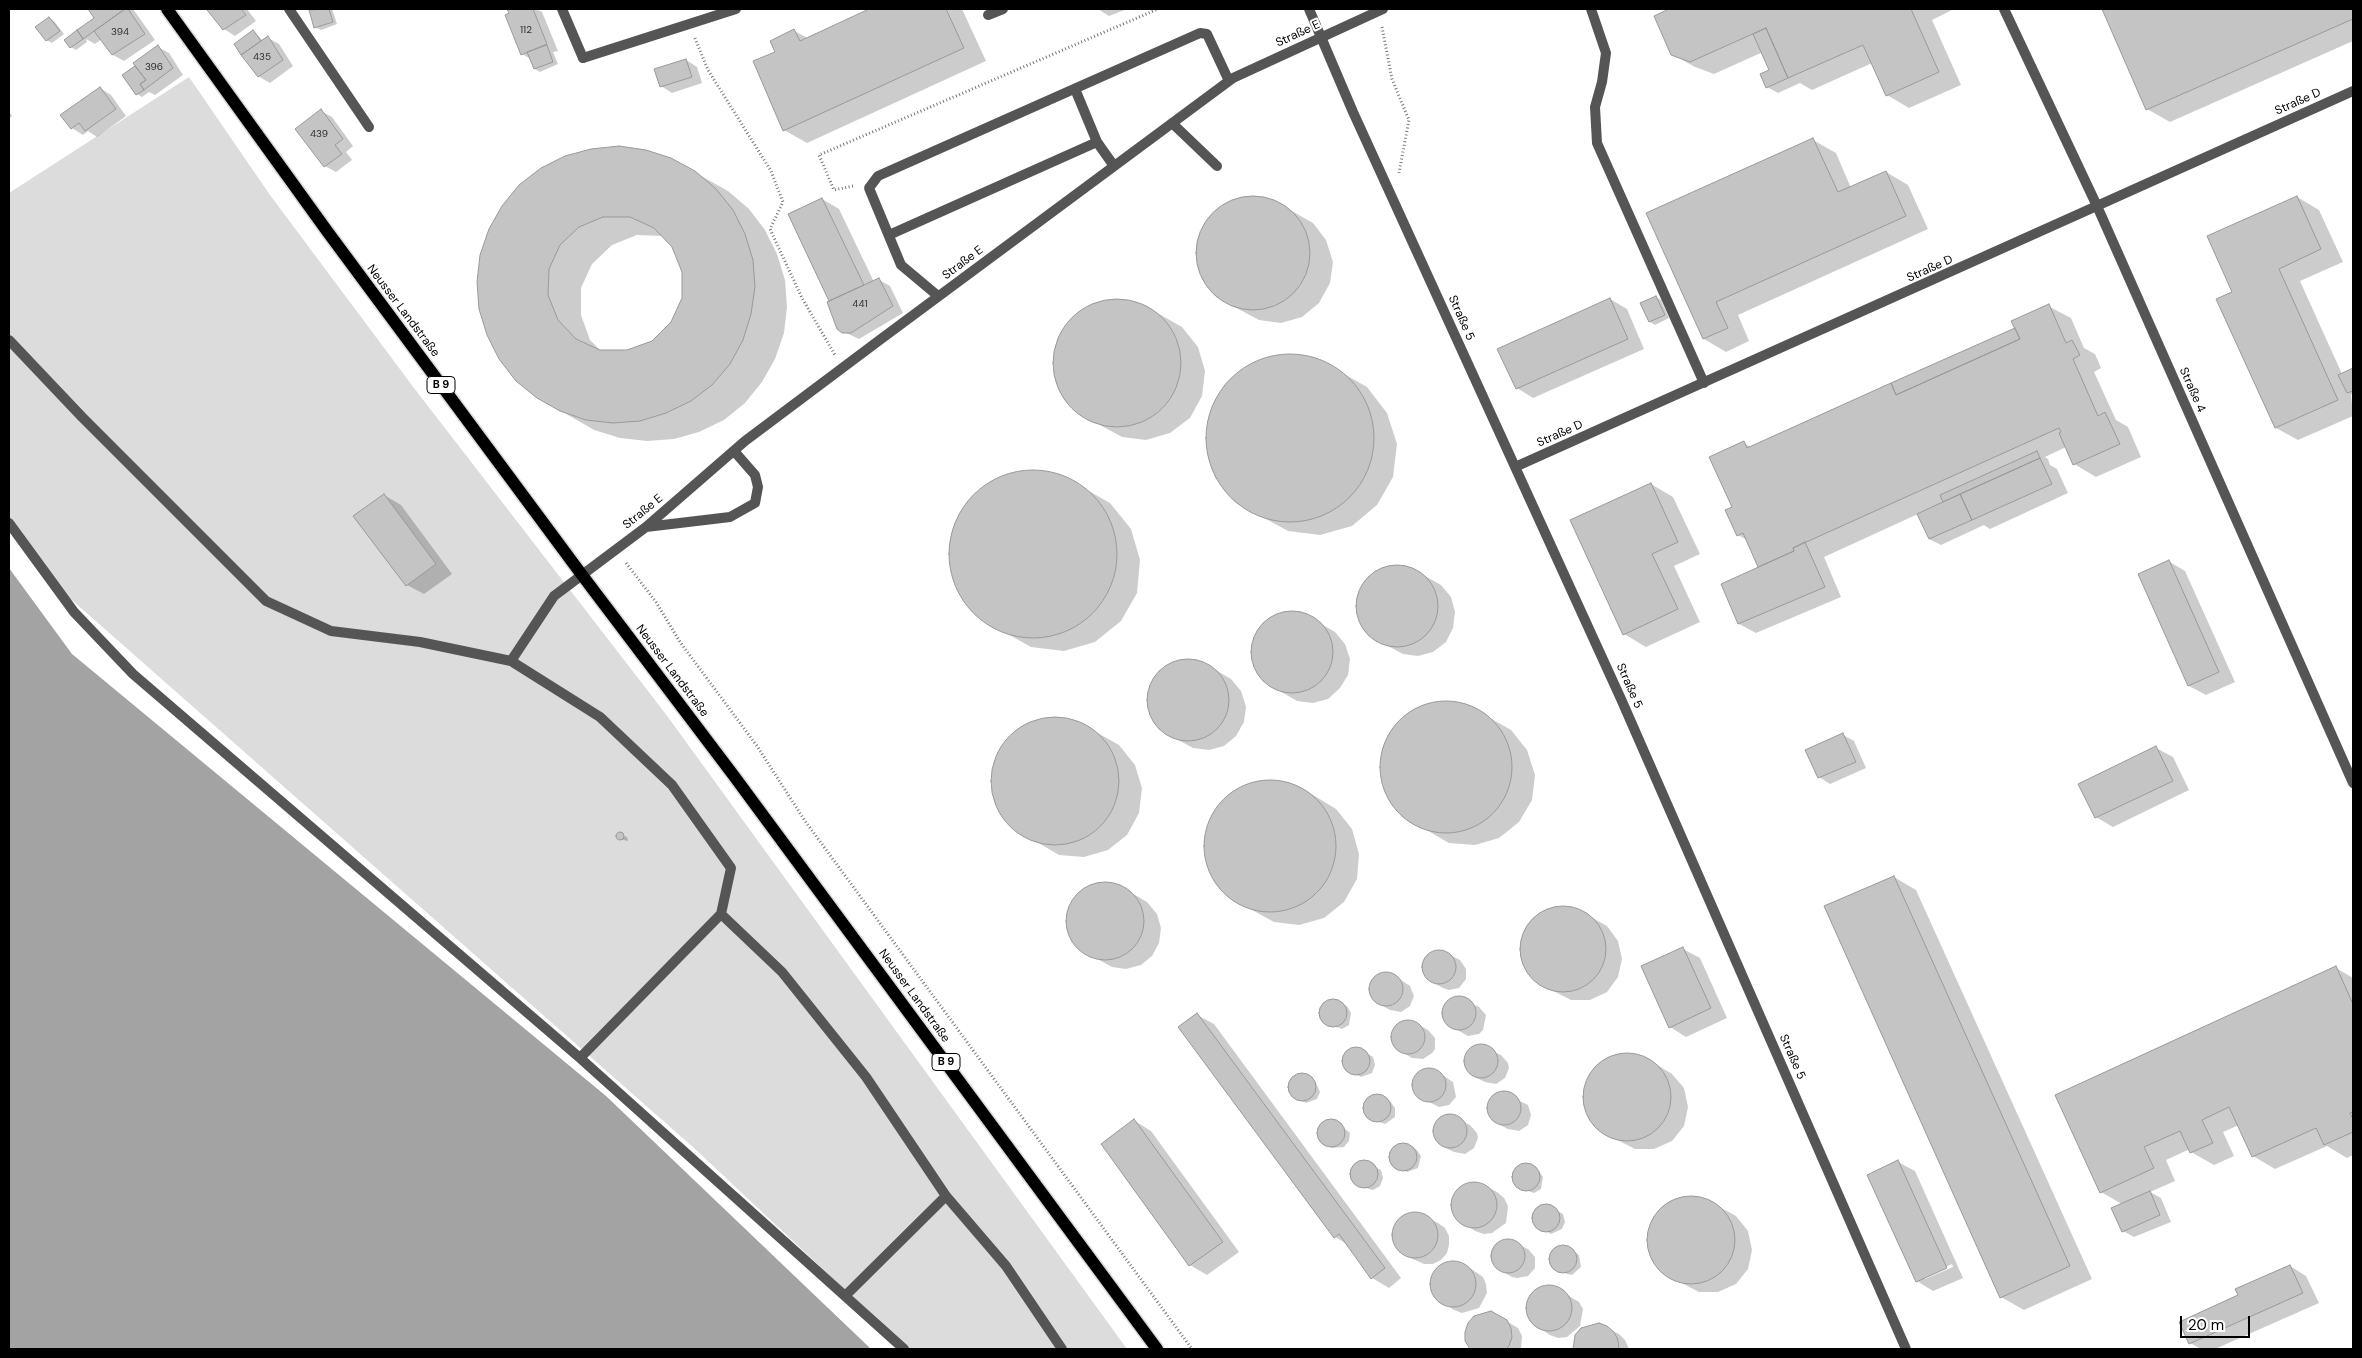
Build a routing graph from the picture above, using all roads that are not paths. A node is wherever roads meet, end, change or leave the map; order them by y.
1 (166, 9) edge
2 (289, 9) edge
3 (562, 9) edge
4 (736, 9) edge
5 (1003, 9) edge
6 (1309, 9) edge
7 (1590, 9) edge
8 (2004, 9) edge
9 (1379, 11) edge
10 (988, 15) dead end
11 (1322, 37) junction
12 (1229, 81) junction
13 (1075, 89) junction
14 (2353, 91) edge
15 (1172, 124) junction
16 (369, 127) dead end
17 (1097, 142) junction
18 (1114, 166) junction
19 (1217, 166) dead end
20 (2097, 206) junction
21 (888, 235) junction
22 (938, 296) junction
23 (9, 340) edge
24 (1704, 383) junction
25 (734, 451) junction
26 (1515, 467) junction
27 (9, 523) edge
28 (646, 527) junction
29 (582, 575) junction
30 (511, 661) junction
31 (2353, 783) edge
32 (722, 914) junction
33 (580, 1058) junction
34 (946, 1196) junction
35 (845, 1296) junction
36 (904, 1349) edge
37 (1062, 1349) edge
38 (1157, 1349) edge
39 (1906, 1349) edge

1 - 29 main road, Neusser Landstraße / B 9
2 - 16 street
3 - 4 street
5 - 10 street
6 - 11 street, Straße 5
7 - 24 street
8 - 20 street, Straße 4
9 - 11 street, Straße E
11 - 12 street, Straße E
11 - 26 street, Straße 5
12 - 13 street
12 - 15 street, Straße E
13 - 17 street
13 - 21 street
14 - 20 street, Straße D
15 - 18 street, Straße E
15 - 19 street
17 - 18 street
17 - 21 street
18 - 22 street, Straße E
20 - 24 street, Straße D
20 - 31 street, Straße 4
21 - 22 street
22 - 25 street, Straße E
23 - 30 street
24 - 26 street, Straße D
25 - 28 street, Straße E
25 - 28 street
26 - 39 street, Straße 5
27 - 33 street
28 - 29 street, Straße E
29 - 30 street, Straße E
29 - 38 main road, Neusser Landstraße / B 9
30 - 32 street
32 - 33 street
32 - 34 street
33 - 35 street
34 - 35 street
34 - 37 street
35 - 36 street

